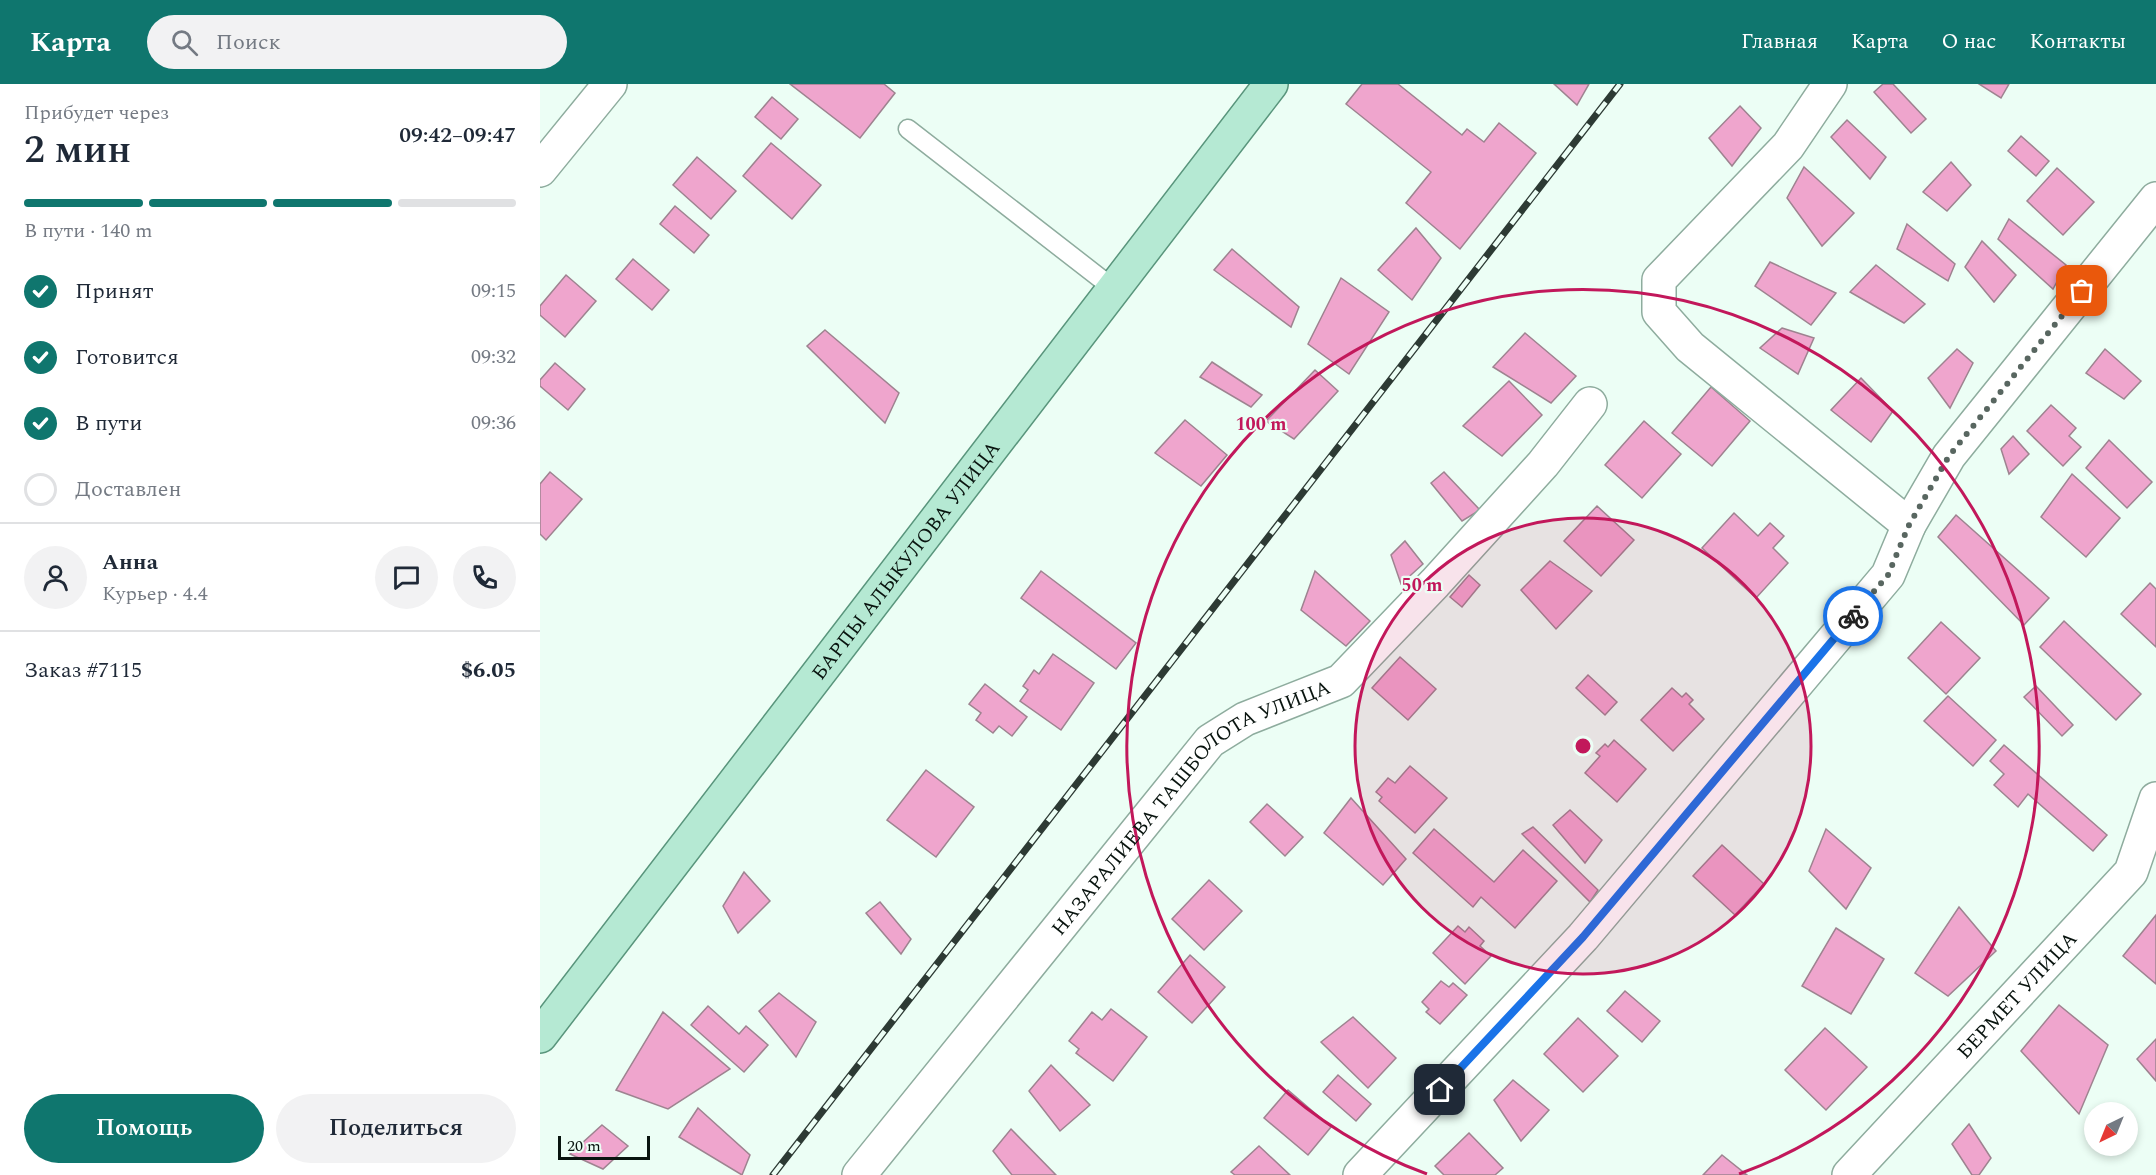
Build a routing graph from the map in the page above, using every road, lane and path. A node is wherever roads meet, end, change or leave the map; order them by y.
1 (610, 84) edge
2 (1271, 84) edge
3 (1830, 84) edge
4 (908, 129) dead end
5 (540, 170) edge
6 (2156, 199) edge
7 (1114, 289) junction
8 (1590, 404) dead end
9 (1909, 525) junction
10 (2156, 799) edge
11 (540, 1036) edge
12 (859, 1175) edge
13 (1360, 1175) edge
14 (1849, 1175) edge

1 - 5 street
2 - 7 main road, БАРПЫ АЛЫКУЛОВА УЛИЦА
3 - 9 street
4 - 7 lane
6 - 9 street
7 - 11 main road, БАРПЫ АЛЫКУЛОВА УЛИЦА
8 - 12 street, НАЗАРАЛИЕВА ТАШБОЛОТА УЛИЦА
9 - 13 street
10 - 14 street, БЕРМЕТ УЛИЦА

